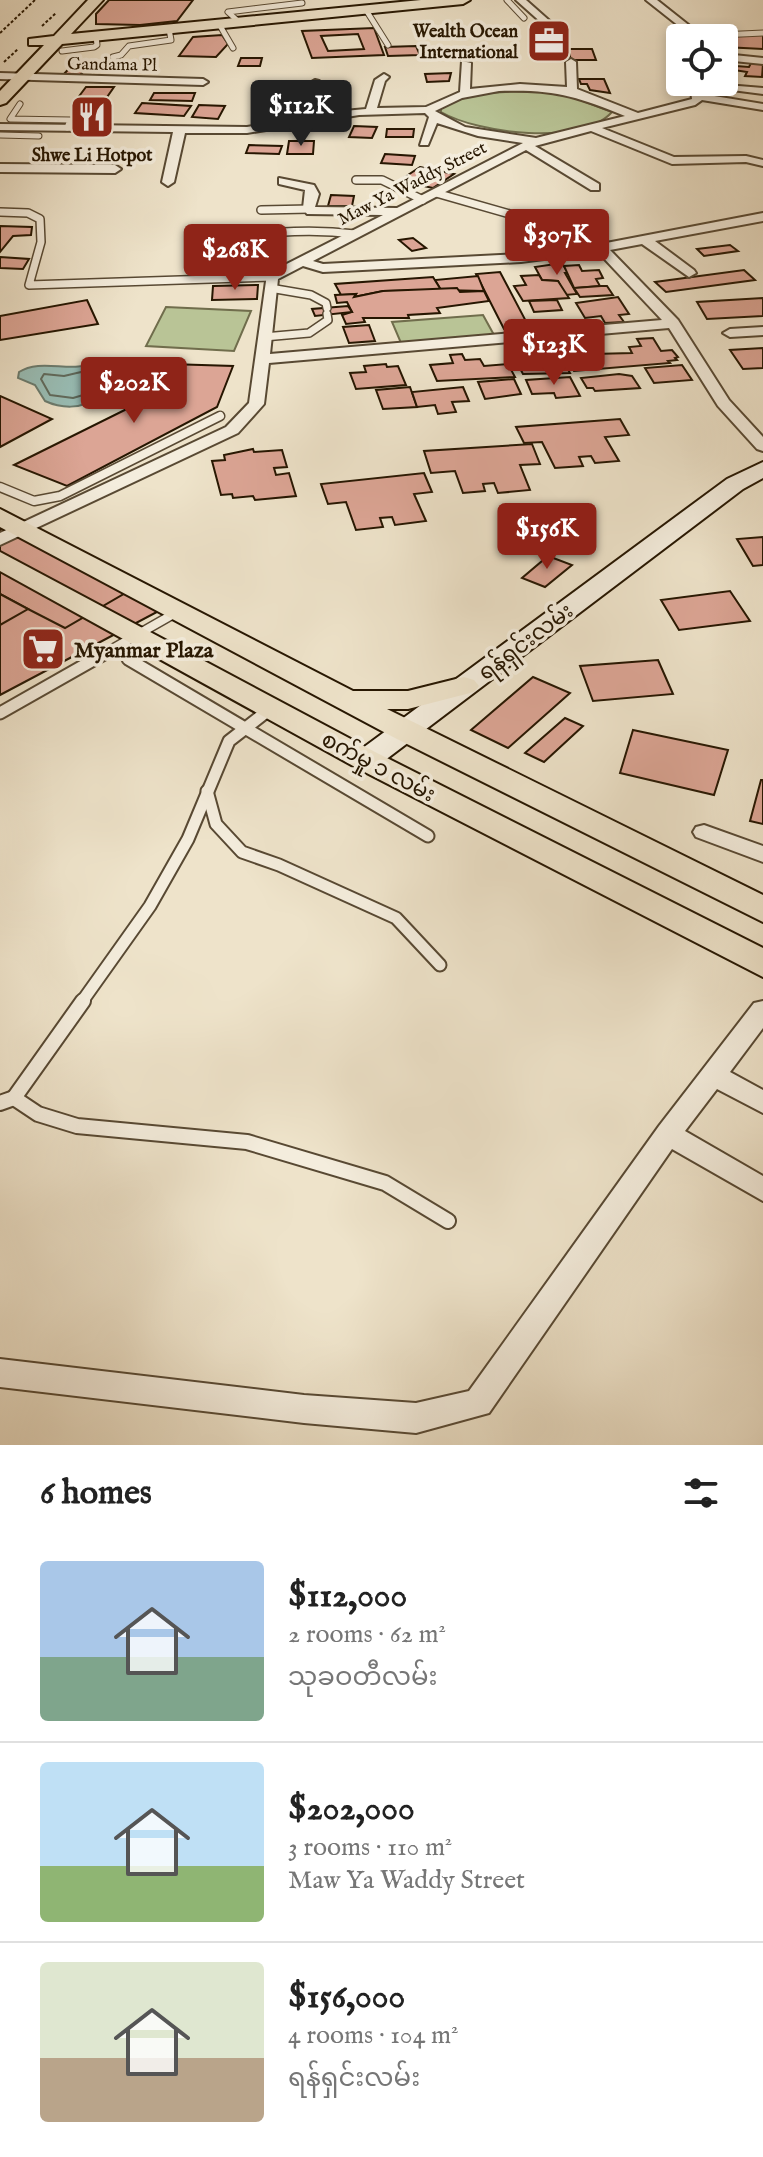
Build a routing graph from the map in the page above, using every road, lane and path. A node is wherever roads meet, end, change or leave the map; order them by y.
1 (35, 0) edge
2 (77, 0) edge
3 (96, 0) edge
4 (463, 0) edge
5 (507, 0) edge
6 (521, 0) edge
7 (651, 0) edge
8 (441, 1) edge
9 (302, 3) dead end
10 (366, 10) junction
11 (524, 18) dead end
12 (239, 22) junction
13 (72, 24) junction
14 (219, 24) junction
15 (683, 24) edge
16 (169, 29) junction
17 (0, 33) edge
18 (129, 33) junction
19 (763, 33) edge
20 (738, 35) edge
21 (556, 36) dead end
22 (34, 42) junction
23 (388, 45) dead end
24 (58, 46) junction
25 (233, 48) dead end
26 (113, 57) dead end
27 (738, 58) edge
28 (763, 61) edge
29 (571, 62) dead end
30 (466, 63) dead end
31 (0, 77) edge
32 (21, 77) junction
33 (384, 77) dead end
34 (203, 82) dead end
35 (315, 83) dead end
36 (738, 88) edge
37 (763, 91) edge
38 (572, 92) junction
39 (465, 94) junction
40 (697, 96) joint
41 (0, 100) edge
42 (20, 104) dead end
43 (763, 107) edge
44 (371, 111) junction
45 (431, 114) junction
46 (342, 115) junction
47 (640, 118) junction
48 (0, 127) edge
49 (67, 128) junction
50 (180, 128) junction
51 (595, 129) junction
52 (0, 135) edge
53 (39, 136) dead end
54 (424, 143) dead end
55 (532, 144) junction
56 (763, 163) edge
57 (0, 168) edge
58 (115, 169) dead end
59 (356, 180) dead end
60 (283, 181) dead end
61 (168, 182) dead end
62 (595, 187) dead end
63 (436, 193) junction
64 (423, 200) junction
65 (310, 209) junction
66 (261, 210) dead end
67 (401, 211) junction
68 (0, 212) edge
69 (763, 217) edge
70 (534, 227) dead end
71 (355, 234) junction
72 (645, 240) junction
73 (201, 242) dead end
74 (601, 248) junction
75 (302, 262) junction
76 (689, 273) dead end
77 (271, 282) junction
78 (673, 323) junction
79 (763, 331) edge
80 (730, 333) dead end
81 (264, 337) junction
82 (261, 359) junction
83 (220, 416) dead end
84 (763, 446) edge
85 (763, 469) edge
86 (0, 487) edge
87 (8, 528) edge
88 (0, 560) edge
89 (177, 612) junction
90 (132, 647) junction
91 (464, 686) junction
92 (329, 691) junction
93 (0, 713) edge
94 (259, 718) junction
95 (406, 731) junction
96 (366, 760) junction
97 (207, 789) junction
98 (704, 832) dead end
99 (428, 836) dead end
100 (623, 840) junction
101 (763, 854) edge
102 (586, 873) junction
103 (763, 910) edge
104 (763, 964) edge
105 (440, 965) dead end
106 (763, 1010) edge
107 (713, 1074) junction
108 (7, 1101) edge
109 (763, 1103) edge
110 (668, 1134) junction
111 (763, 1190) edge
112 (448, 1221) dead end
113 (0, 1373) edge

1 - 17 path
2 - 22 main road
3 - 13 main road
4 - 8 main road
5 - 11 lane
6 - 21 street
7 - 15 street
8 - 10 main road
9 - 12 lane
10 - 12 main road
10 - 23 lane
12 - 14 main road
13 - 18 main road
13 - 24 main road
14 - 16 main road
14 - 25 lane
16 - 18 main road
16 - 26 lane
18 - 24 main road
19 - 20 lane
22 - 24 main road
22 - 31 main road
24 - 32 main road
27 - 28 street
29 - 38 street
30 - 39 street
31 - 32 street, Gandama Pl
32 - 34 street, Gandama Pl
32 - 41 main road
33 - 44 street
35 - 46 street
36 - 37 street
38 - 39 street
38 - 47 street
39 - 45 street
40 - 43 street
40 - 47 street
42 - 49 lane
44 - 45 street
44 - 46 street
45 - 54 street
45 - 55 street
46 - 50 street
47 - 51 street
48 - 49 street
49 - 50 street
50 - 61 street
51 - 55 street
51 - 56 street
52 - 53 lane
55 - 62 street
55 - 63 street, Maw Ya Waddy Street
57 - 58 street
59 - 64 lane
60 - 65 street
63 - 64 street, Maw Ya Waddy Street
63 - 70 lane
64 - 67 street, Maw Ya Waddy Street
65 - 66 lane
65 - 67 street
67 - 71 street, Maw Ya Waddy Street
68 - 77 lane
69 - 72 street
71 - 73 lane
71 - 75 street, Maw Ya Waddy Street
72 - 74 street
72 - 76 street
74 - 75 street
74 - 78 street
75 - 77 street, Maw Ya Waddy Street
77 - 81 street
77 - 81 lane
78 - 82 street
78 - 84 street
79 - 80 street
81 - 82 street
82 - 87 street
83 - 86 lane
85 - 91 main road, ရန်ရှင်းလမ်း
87 - 89 main road, စက်မှု ၁ လမ်း
88 - 90 main road, စက်မှု ၁ လမ်း
89 - 90 lane
89 - 92 main road, စက်မှု ၁ လမ်း
90 - 93 lane
90 - 94 main road, စက်မှု ၁ လမ်း
91 - 92 main road
91 - 95 main road, ရန်ရှင်းလမ်း
92 - 95 main road, စက်မှု ၁ လမ်း
94 - 96 main road, စက်မှု ၁ လမ်း
94 - 97 lane
94 - 99 lane
95 - 96 main road, ရန်ရှင်းလမ်း
95 - 100 main road, စက်မှု ၁ လမ်း
96 - 102 main road, စက်မှု ၁ လမ်း
97 - 105 lane
97 - 108 lane
98 - 101 street
100 - 102 main road
100 - 103 main road, စက်မှု ၁ လမ်း
102 - 104 main road, စက်မှု ၁ လမ်း
106 - 107 street
107 - 109 street
107 - 110 street
108 - 112 lane
110 - 111 street
110 - 113 street

